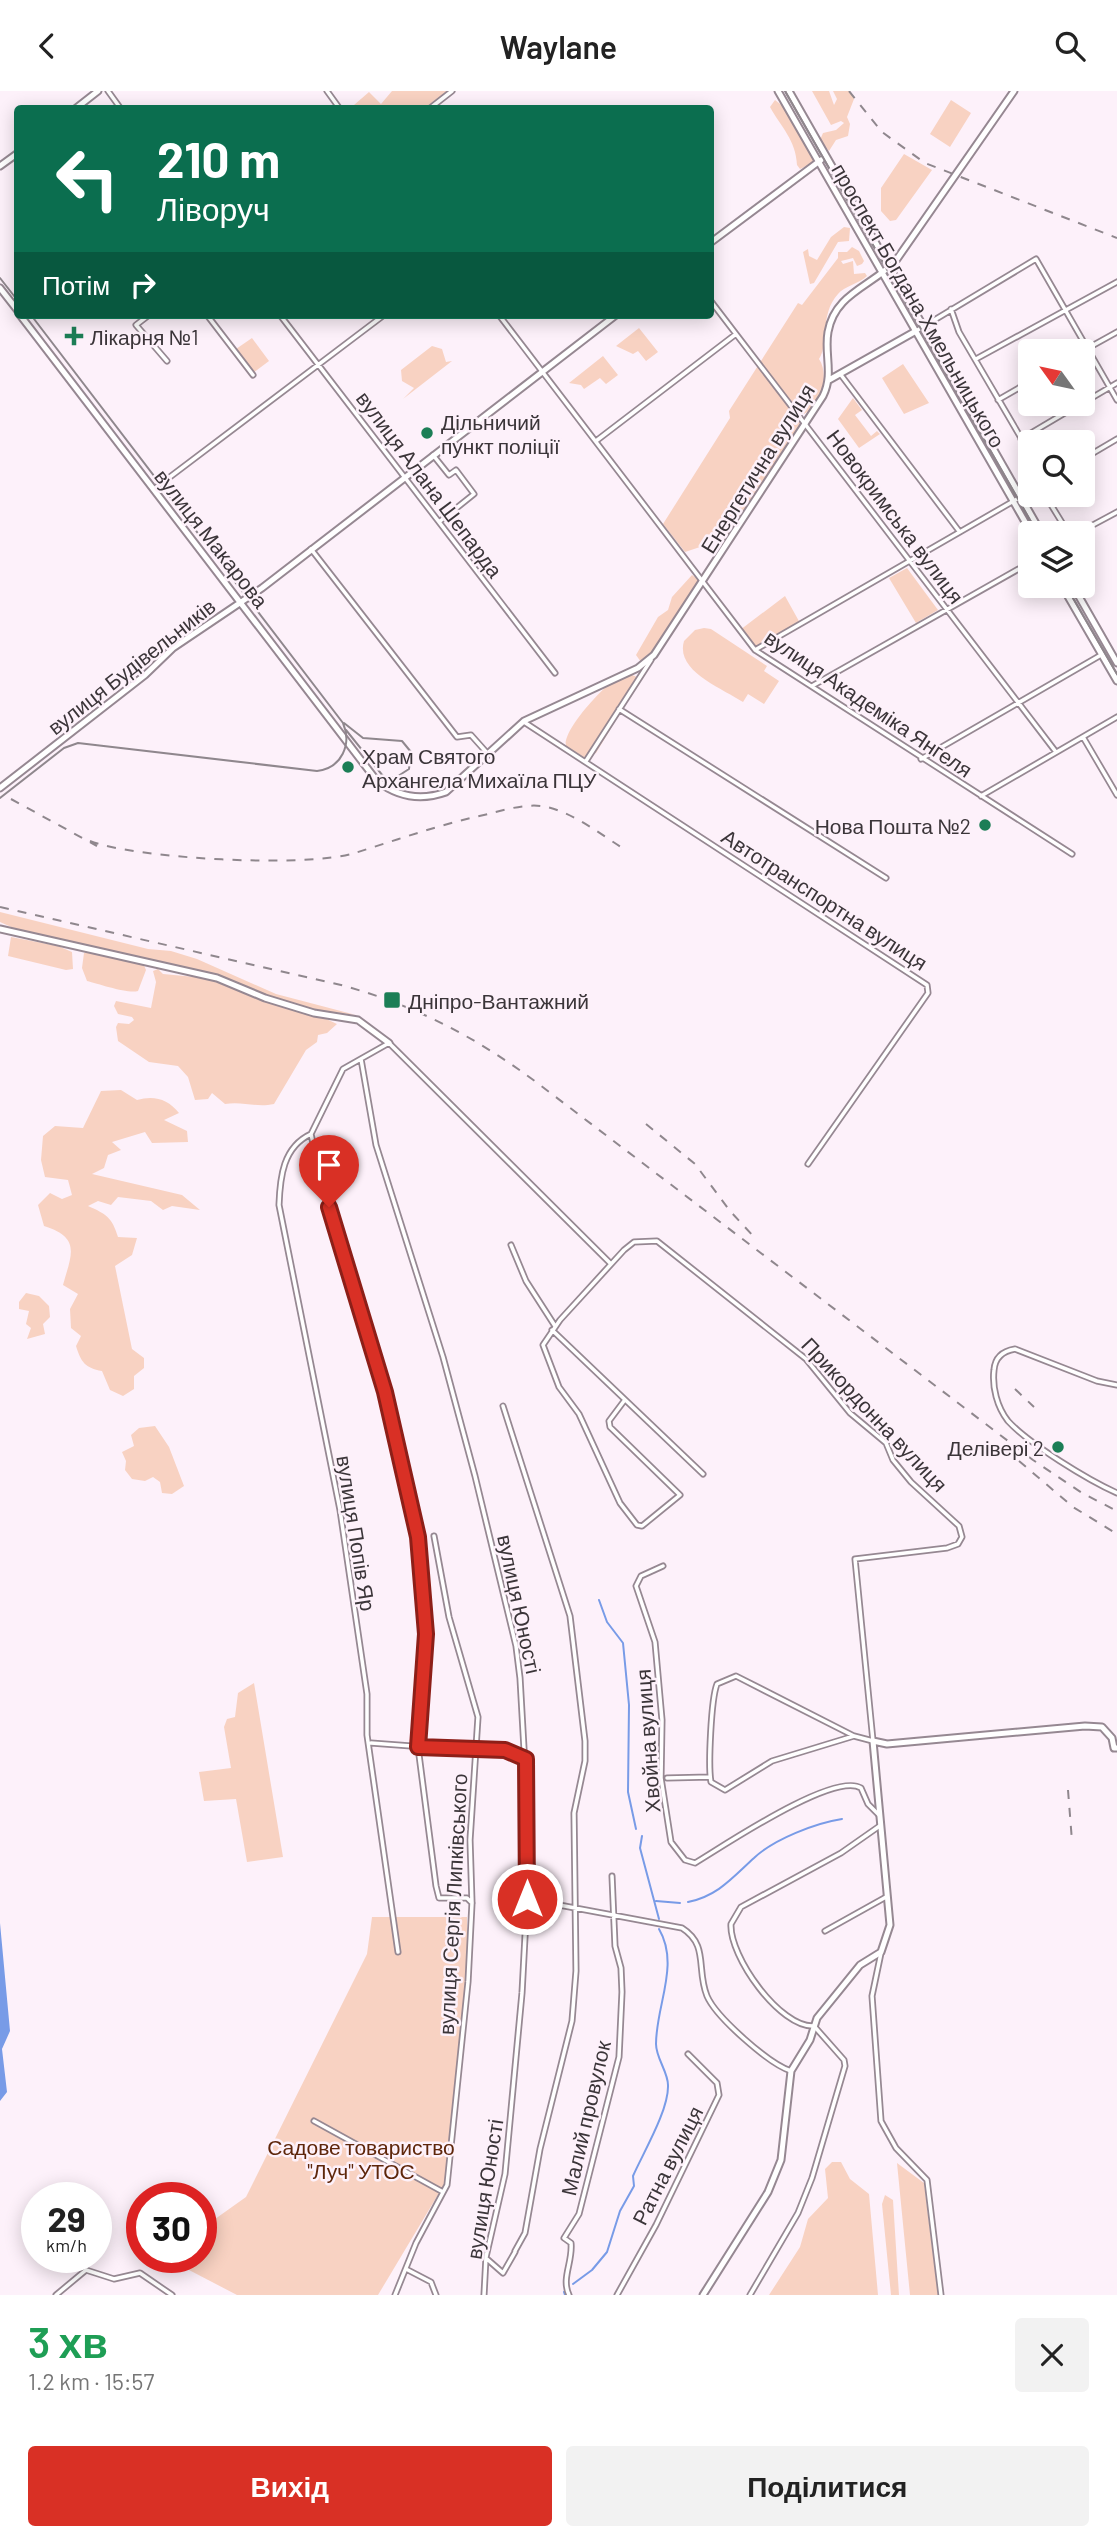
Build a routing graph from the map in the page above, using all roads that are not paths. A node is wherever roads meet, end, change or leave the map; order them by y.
1 (98, 91) edge
2 (452, 91) edge
3 (778, 91) edge
4 (789, 91) edge
5 (1014, 91) edge
6 (80, 105) edge
7 (434, 105) edge
8 (827, 156) junction
9 (818, 161) junction
10 (714, 240) edge
11 (890, 267) junction
12 (882, 273) junction
13 (1117, 282) edge
14 (0, 288) edge
15 (714, 305) edge
16 (14, 306) edge
17 (951, 309) junction
18 (1065, 310) junction
19 (24, 319) edge
20 (144, 319) edge
21 (210, 319) edge
22 (283, 319) edge
23 (379, 319) edge
24 (502, 319) edge
25 (611, 319) edge
26 (924, 326) junction
27 (916, 331) junction
28 (1117, 332) edge
29 (736, 334) junction
30 (1081, 339) edge
31 (1096, 344) edge
32 (976, 359) junction
33 (167, 361) dead end
34 (1096, 364) edge
35 (319, 366) junction
36 (542, 372) junction
37 (841, 375) junction
38 (253, 376) dead end
39 (829, 380) junction
40 (1117, 383) edge
41 (1110, 387) junction
42 (1018, 388) edge
43 (1096, 395) edge
44 (998, 400) junction
45 (1117, 400) edge
46 (1058, 417) edge
47 (806, 425) junction
48 (1036, 430) edge
49 (1018, 434) edge
50 (1117, 439) edge
51 (596, 442) junction
52 (1095, 452) edge
53 (433, 455) junction
54 (405, 477) junction
55 (154, 489) junction
56 (1018, 492) edge
57 (1018, 498) edge
58 (1013, 501) junction
59 (1117, 512) edge
60 (1025, 521) edge
61 (439, 522) junction
62 (1095, 524) edge
63 (959, 531) junction
64 (311, 549) junction
65 (909, 560) junction
66 (1018, 569) edge
67 (703, 582) junction
68 (1069, 598) edge
69 (1080, 598) edge
70 (241, 602) junction
71 (946, 609) junction
72 (755, 650) junction
73 (654, 655) junction
74 (1102, 655) junction
75 (1117, 663) edge
76 (555, 673) dead end
77 (1117, 681) edge
78 (811, 686) junction
79 (1017, 703) junction
80 (619, 709) junction
81 (1117, 717) edge
82 (524, 721) junction
83 (1083, 737) junction
84 (1056, 752) junction
85 (488, 754) junction
86 (921, 759) junction
87 (586, 761) junction
88 (377, 781) joint
89 (0, 788) edge
90 (1117, 795) edge
91 (981, 796) junction
92 (1072, 853) dead end
93 (886, 878) dead end
94 (0, 929) edge
95 (389, 1043) junction
96 (361, 1059) junction
97 (311, 1134) junction
98 (808, 1164) dead end
99 (512, 1245) dead end
100 (610, 1263) junction
101 (554, 1328) junction
102 (1117, 1385) edge
103 (624, 1401) junction
104 (503, 1406) dead end
105 (704, 1474) dead end
106 (1117, 1493) edge
107 (434, 1536) dead end
108 (663, 1566) dead end
109 (855, 1737) junction
110 (873, 1741) junction
111 (371, 1744) junction
112 (418, 1747) junction
113 (1117, 1748) edge
114 (476, 1750) junction
115 (526, 1759) junction
116 (710, 1777) junction
117 (667, 1779) dead end
118 (881, 1821) junction
119 (612, 1876) dead end
120 (888, 1896) junction
121 (527, 1899) junction
122 (472, 1903) junction
123 (573, 1909) junction
124 (613, 1915) junction
125 (825, 1931) dead end
126 (398, 1952) dead end
127 (881, 1952) junction
128 (814, 2026) junction
129 (688, 2054) dead end
130 (791, 2071) junction
131 (314, 2121) dead end
132 (443, 2192) junction
133 (486, 2257) junction
134 (406, 2269) junction
135 (56, 2295) edge
136 (172, 2295) edge
137 (395, 2295) edge
138 (436, 2295) edge
139 (484, 2295) edge
140 (569, 2295) edge
141 (617, 2295) edge
142 (703, 2295) edge
143 (750, 2295) edge
144 (941, 2295) edge

1 - 6 main road
2 - 7 street
3 - 9 main road, проспект Богдана Хмельницького
4 - 8 main road, проспект Богдана Хмельницького
5 - 11 main road, Енергетична вулиця
8 - 9 main road
8 - 11 main road, проспект Богдана Хмельницького
9 - 10 main road
9 - 12 main road, проспект Богдана Хмельницького
11 - 12 main road, Енергетична вулиця
11 - 26 main road, проспект Богдана Хмельницького
12 - 27 main road, проспект Богдана Хмельницького
12 - 39 main road, Енергетична вулиця
13 - 18 street
14 - 16 main road, вулиця Макарова
15 - 29 street, Новокримська вулиця
17 - 18 street
17 - 26 street
17 - 32 street
18 - 30 street
18 - 32 street
19 - 55 main road, вулиця Макарова
20 - 33 street
21 - 38 street
22 - 35 street, вулиця Алана Шепарда
23 - 35 street
24 - 36 street, вулиця Академіка Янгеля
25 - 36 main road, вулиця Будівельників
26 - 27 street
26 - 56 main road, проспект Богдана Хмельницького
27 - 37 main road
27 - 58 main road, проспект Богдана Хмельницького
28 - 31 street
29 - 47 street, Новокримська вулиця
29 - 51 street
32 - 44 street
34 - 41 street
35 - 54 street, вулиця Алана Шепарда
35 - 55 street
36 - 51 street, вулиця Академіка Янгеля
36 - 53 main road, вулиця Будівельників
37 - 39 main road
37 - 63 street
39 - 47 main road, Енергетична вулиця
40 - 41 street
41 - 43 street
41 - 45 street
42 - 44 street
44 - 49 street
46 - 48 street
47 - 65 street, Новокримська вулиця
47 - 67 main road, Енергетична вулиця
50 - 52 street
51 - 67 street, вулиця Академіка Янгеля
53 - 54 main road, вулиця Будівельників
53 - 61 street
54 - 61 street, вулиця Алана Шепарда
54 - 64 main road, вулиця Будівельників
55 - 70 main road, вулиця Макарова
57 - 58 street
58 - 60 main road, проспект Богдана Хмельницького
58 - 63 street
59 - 62 street
61 - 76 street, вулиця Алана Шепарда
63 - 65 street
64 - 70 main road, вулиця Будівельників
64 - 85 street
65 - 71 street, Новокримська вулиця
65 - 72 street
66 - 71 street
67 - 72 street, вулиця Академіка Янгеля
67 - 73 main road, Енергетична вулиця
68 - 74 main road
69 - 75 main road
70 - 88 main road, вулиця Макарова
70 - 89 main road, вулиця Будівельників
71 - 78 street
71 - 79 street, Новокримська вулиця
72 - 78 street, вулиця Академіка Янгеля
73 - 80 street, Енергетична вулиця
73 - 82 main road, Енергетична вулиця
74 - 77 main road
74 - 79 street
78 - 86 street, вулиця Академіка Янгеля
79 - 84 street, Новокримська вулиця
79 - 86 street
80 - 87 street, Енергетична вулиця
80 - 93 street
81 - 83 street
82 - 85 main road, Енергетична вулиця
82 - 87 street, Автотранспортна вулиця
83 - 84 street
83 - 90 street
84 - 91 street
85 - 88 main road, Енергетична вулиця
86 - 91 street, вулиця Академіка Янгеля
87 - 98 street, Автотранспортна вулиця
91 - 92 street, вулиця Академіка Янгеля
94 - 95 main road
95 - 96 street, вулиця Попів Яр
95 - 100 street
96 - 97 street, вулиця Попів Яр
96 - 115 street, вулиця Юності
97 - 111 street, вулиця Попів Яр
97 - 112 street, вулиця Сергія Липківського
99 - 101 street
100 - 101 street
100 - 110 street, Прикордонна вулиця
101 - 103 street
101 - 103 street
102 - 106 street
103 - 105 street
104 - 123 street
107 - 114 street, вулиця Сергія Липківського
108 - 118 street, Хвойна вулиця
109 - 110 street
109 - 116 street
109 - 116 street
110 - 113 main road
110 - 118 main road, Прикордонна вулиця
111 - 112 street
111 - 126 street, вулиця Попів Яр
112 - 114 street
112 - 122 street, вулиця Сергія Липківського
114 - 115 street
114 - 122 street, вулиця Сергія Липківського
115 - 121 street, вулиця Юності
116 - 117 street
118 - 120 main road, Прикордонна вулиця
118 - 128 street
119 - 124 street, Малий провулок
120 - 125 street
120 - 127 main road, Прикордонна вулиця
121 - 123 street
121 - 133 street, вулиця Юності
122 - 132 street, вулиця Сергія Липківського
123 - 124 street
123 - 133 street
124 - 130 street
124 - 140 street, Малий провулок
127 - 128 main road
127 - 144 street, Прикордонна вулиця
128 - 130 main road
128 - 143 street
129 - 141 street, Ратна вулиця
130 - 142 main road
131 - 132 street
132 - 134 street, вулиця Сергія Липківського
133 - 139 street, вулиця Юності
134 - 137 street
134 - 138 street
135 - 136 street

